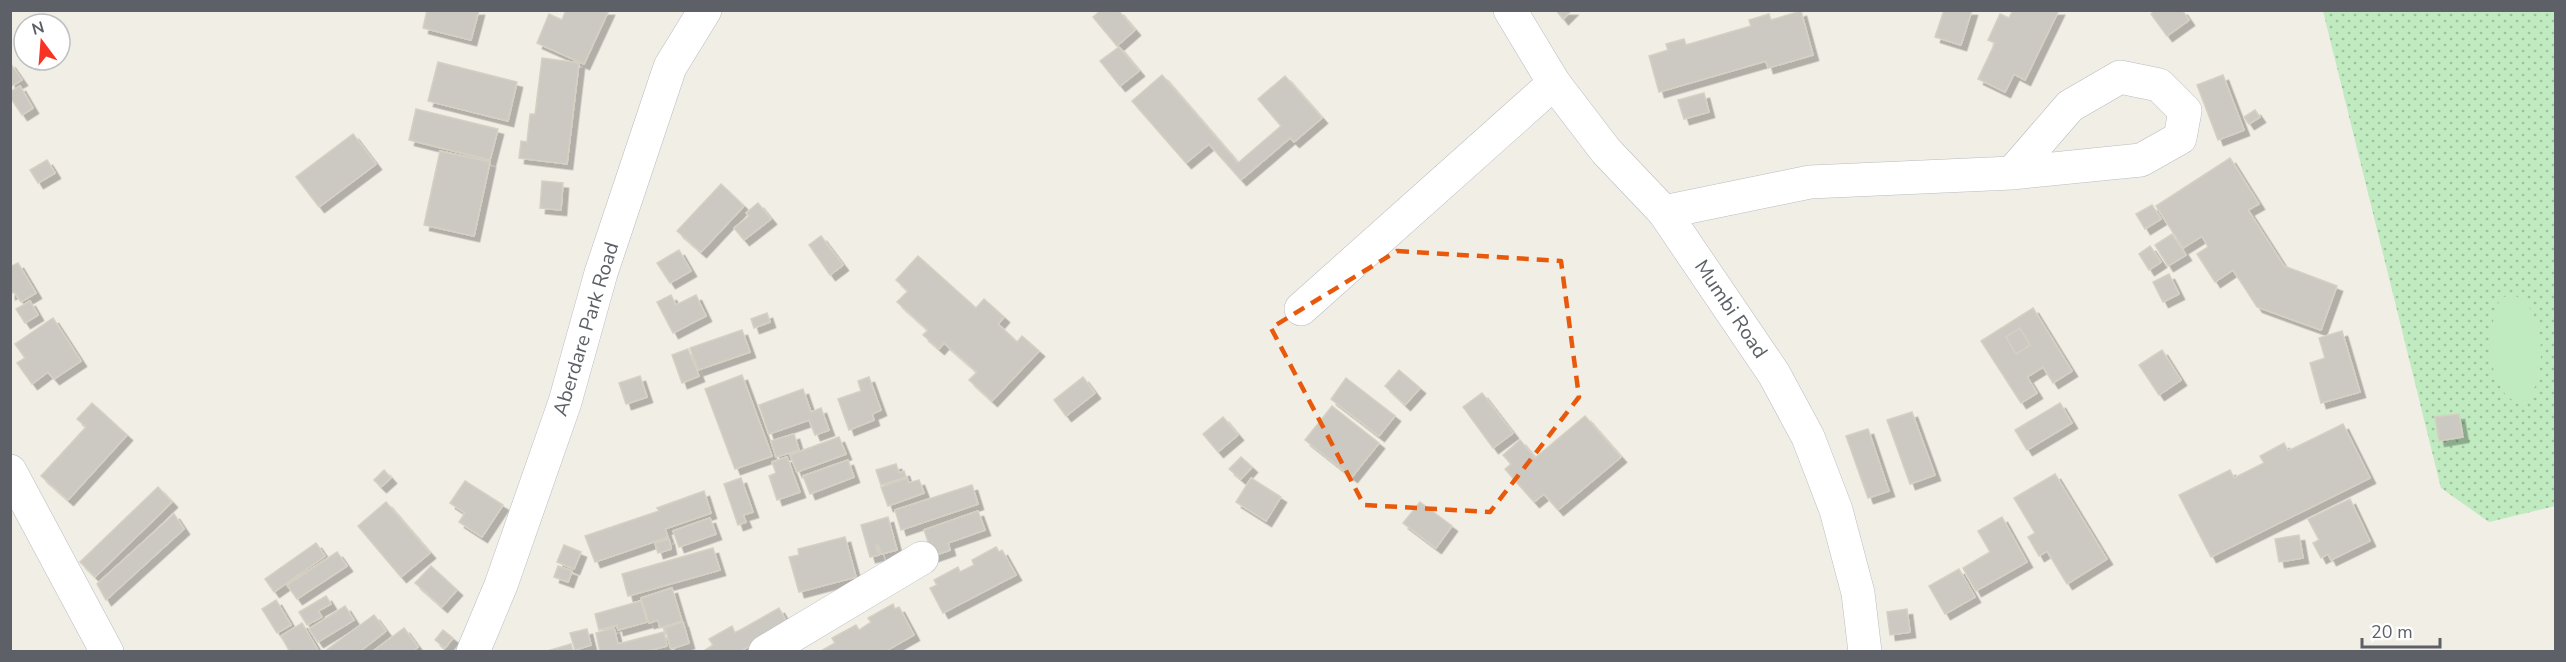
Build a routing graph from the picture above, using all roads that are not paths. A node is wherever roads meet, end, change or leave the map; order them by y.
1 (705, 10) edge
2 (1510, 10) edge
3 (1554, 83) junction
4 (2012, 173) junction
5 (1664, 212) junction
6 (1301, 309) dead end
7 (10, 471) edge
8 (922, 558) dead end
9 (107, 651) edge
10 (473, 651) edge
11 (765, 651) edge
12 (1865, 651) edge

1 - 10 street, Aberdare Park Road
2 - 3 street, Mumbi Road
3 - 5 street, Mumbi Road
3 - 6 street
4 - 4 street
4 - 5 street
5 - 12 street, Mumbi Road
7 - 9 street
8 - 11 street

